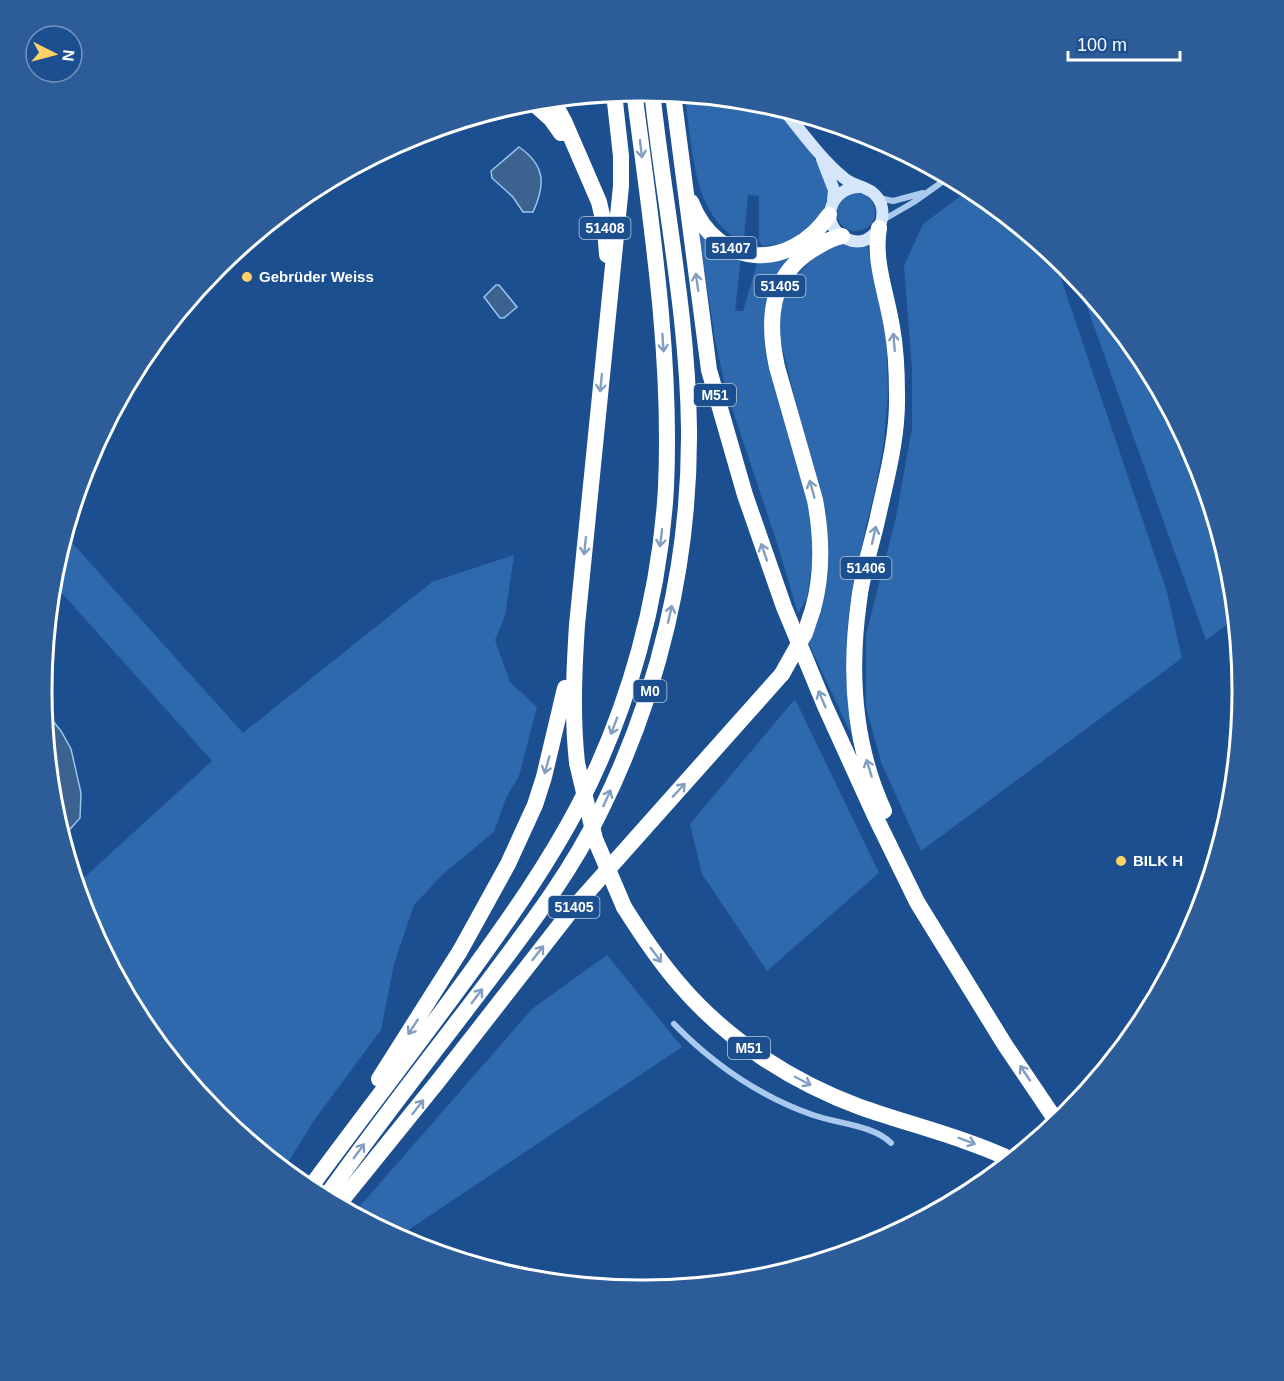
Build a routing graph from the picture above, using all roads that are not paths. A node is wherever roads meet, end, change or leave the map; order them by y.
1 (635, 101) edge
2 (653, 101) edge
3 (615, 102) edge
4 (674, 102) edge
5 (557, 107) edge
6 (541, 110) edge
7 (793, 120) edge
8 (819, 152) junction
9 (579, 156) junction
10 (683, 175) junction
11 (941, 183) edge
12 (860, 187) junction
13 (929, 191) junction
14 (879, 198) junction
15 (831, 208) junction
16 (881, 224) junction
17 (842, 236) junction
18 (609, 304) junction
19 (577, 625) junction
20 (917, 902) junction
21 (674, 1024) dead end
22 (1052, 1114) edge
23 (891, 1143) dead end
24 (339, 1148) junction
25 (1003, 1156) edge
26 (315, 1182) edge
27 (330, 1191) edge
28 (343, 1199) edge

1 -> 24 highway, M0
27 -> 2 highway, M0
3 - 18 highway
4 - 10 highway
5 - 9 highway
6 - 9 highway, 51408
7 - 8 street
8 - 12 street
8 - 15 street
9 - 18 highway, 51408
10 - 15 highway, 51407
20 -> 10 highway, M51
11 - 13 street
12 - 14 street
12 - 15 street
13 - 14 street
13 - 16 street
14 - 16 street, 51406
15 - 17 street
16 - 17 street
20 -> 16 highway, 51406
28 -> 17 highway, 51405, bridge
18 -> 19 highway
19 -> 24 highway
19 -> 25 highway, M51, bridge
22 -> 20 highway, M51
21 - 23 street
24 - 26 highway, M0

